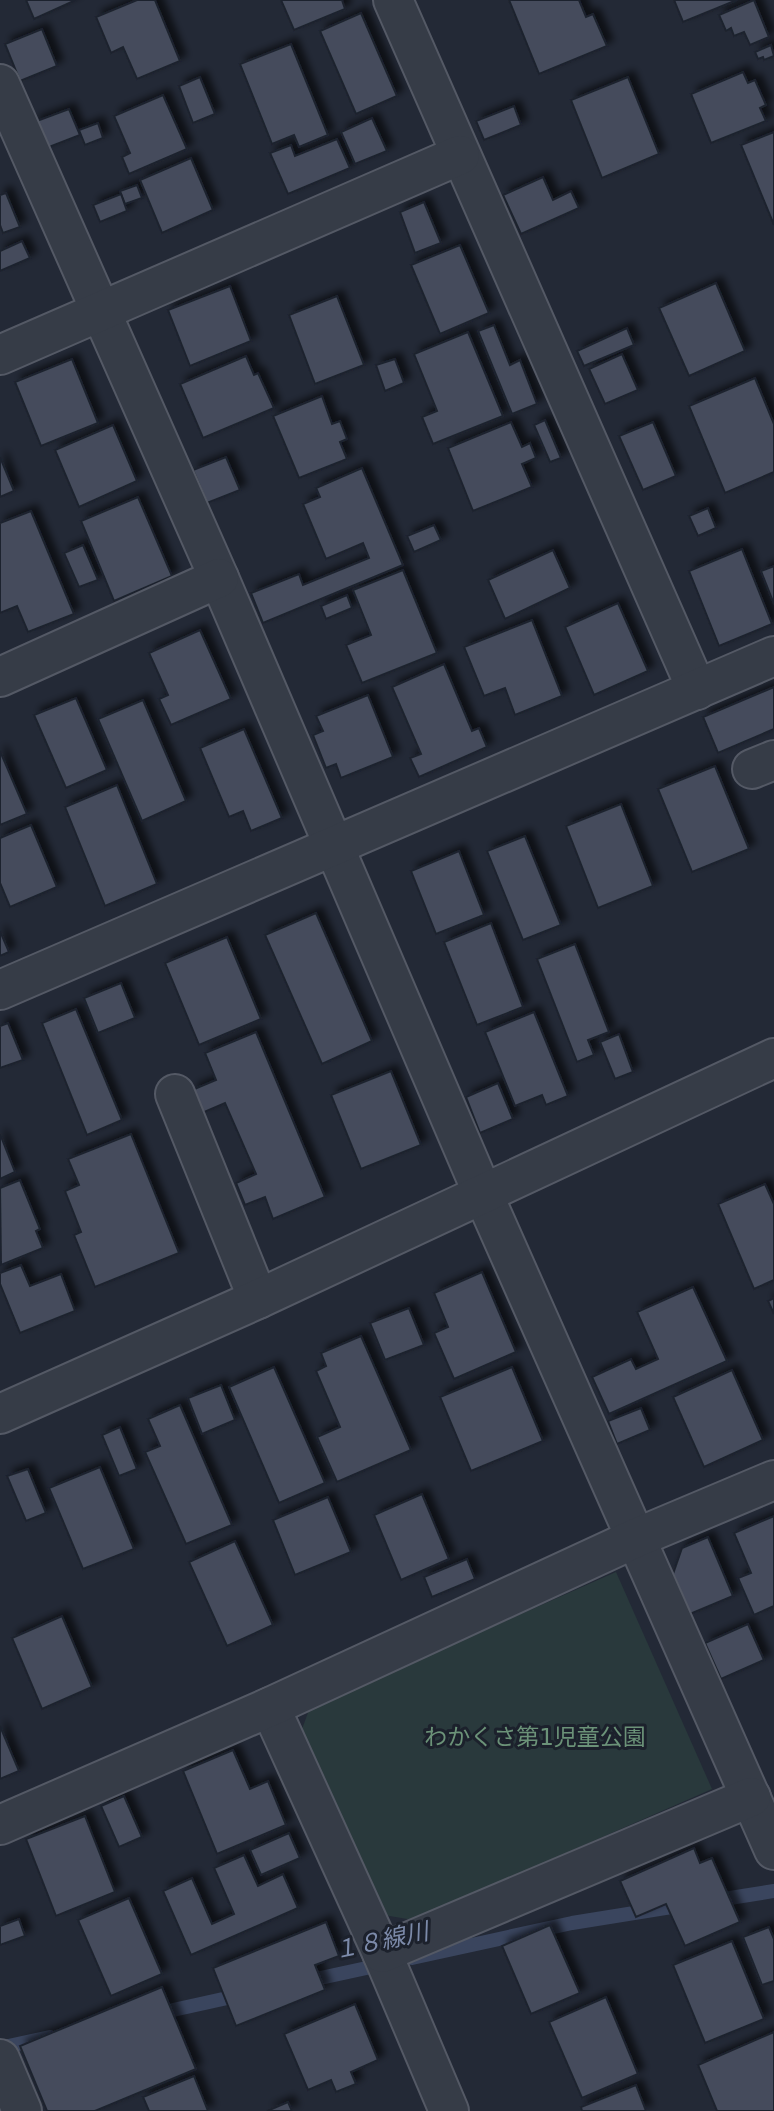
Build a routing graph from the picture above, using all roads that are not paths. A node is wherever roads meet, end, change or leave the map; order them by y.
1 (393, 0) edge
2 (0, 84) edge
3 (460, 155) junction
4 (102, 312) junction
5 (0, 355) edge
6 (219, 578) junction
7 (774, 656) edge
8 (0, 677) edge
9 (697, 690) junction
10 (335, 845) junction
11 (0, 990) edge
12 (774, 1058) edge
13 (175, 1094) dead end
14 (483, 1194) junction
15 (258, 1299) junction
16 (0, 1414) edge
17 (774, 1480) edge
18 (636, 1538) junction
19 (270, 1707) junction
20 (751, 1797) junction
21 (0, 1825) edge
22 (774, 1850) edge
23 (382, 1953) junction
24 (0, 2059) edge
25 (22, 2111) edge
26 (449, 2111) edge

1 - 3 street
2 - 4 street
3 - 4 street
3 - 9 street
4 - 5 street
4 - 6 street
6 - 8 street
6 - 10 street
7 - 9 street
9 - 10 street
10 - 11 street
10 - 14 street
12 - 14 street
13 - 15 street
14 - 15 street
14 - 18 street
15 - 16 street
17 - 18 street
18 - 19 street
18 - 20 street
19 - 21 street
19 - 23 street
20 - 22 street
20 - 23 street
23 - 26 street
24 - 25 street

